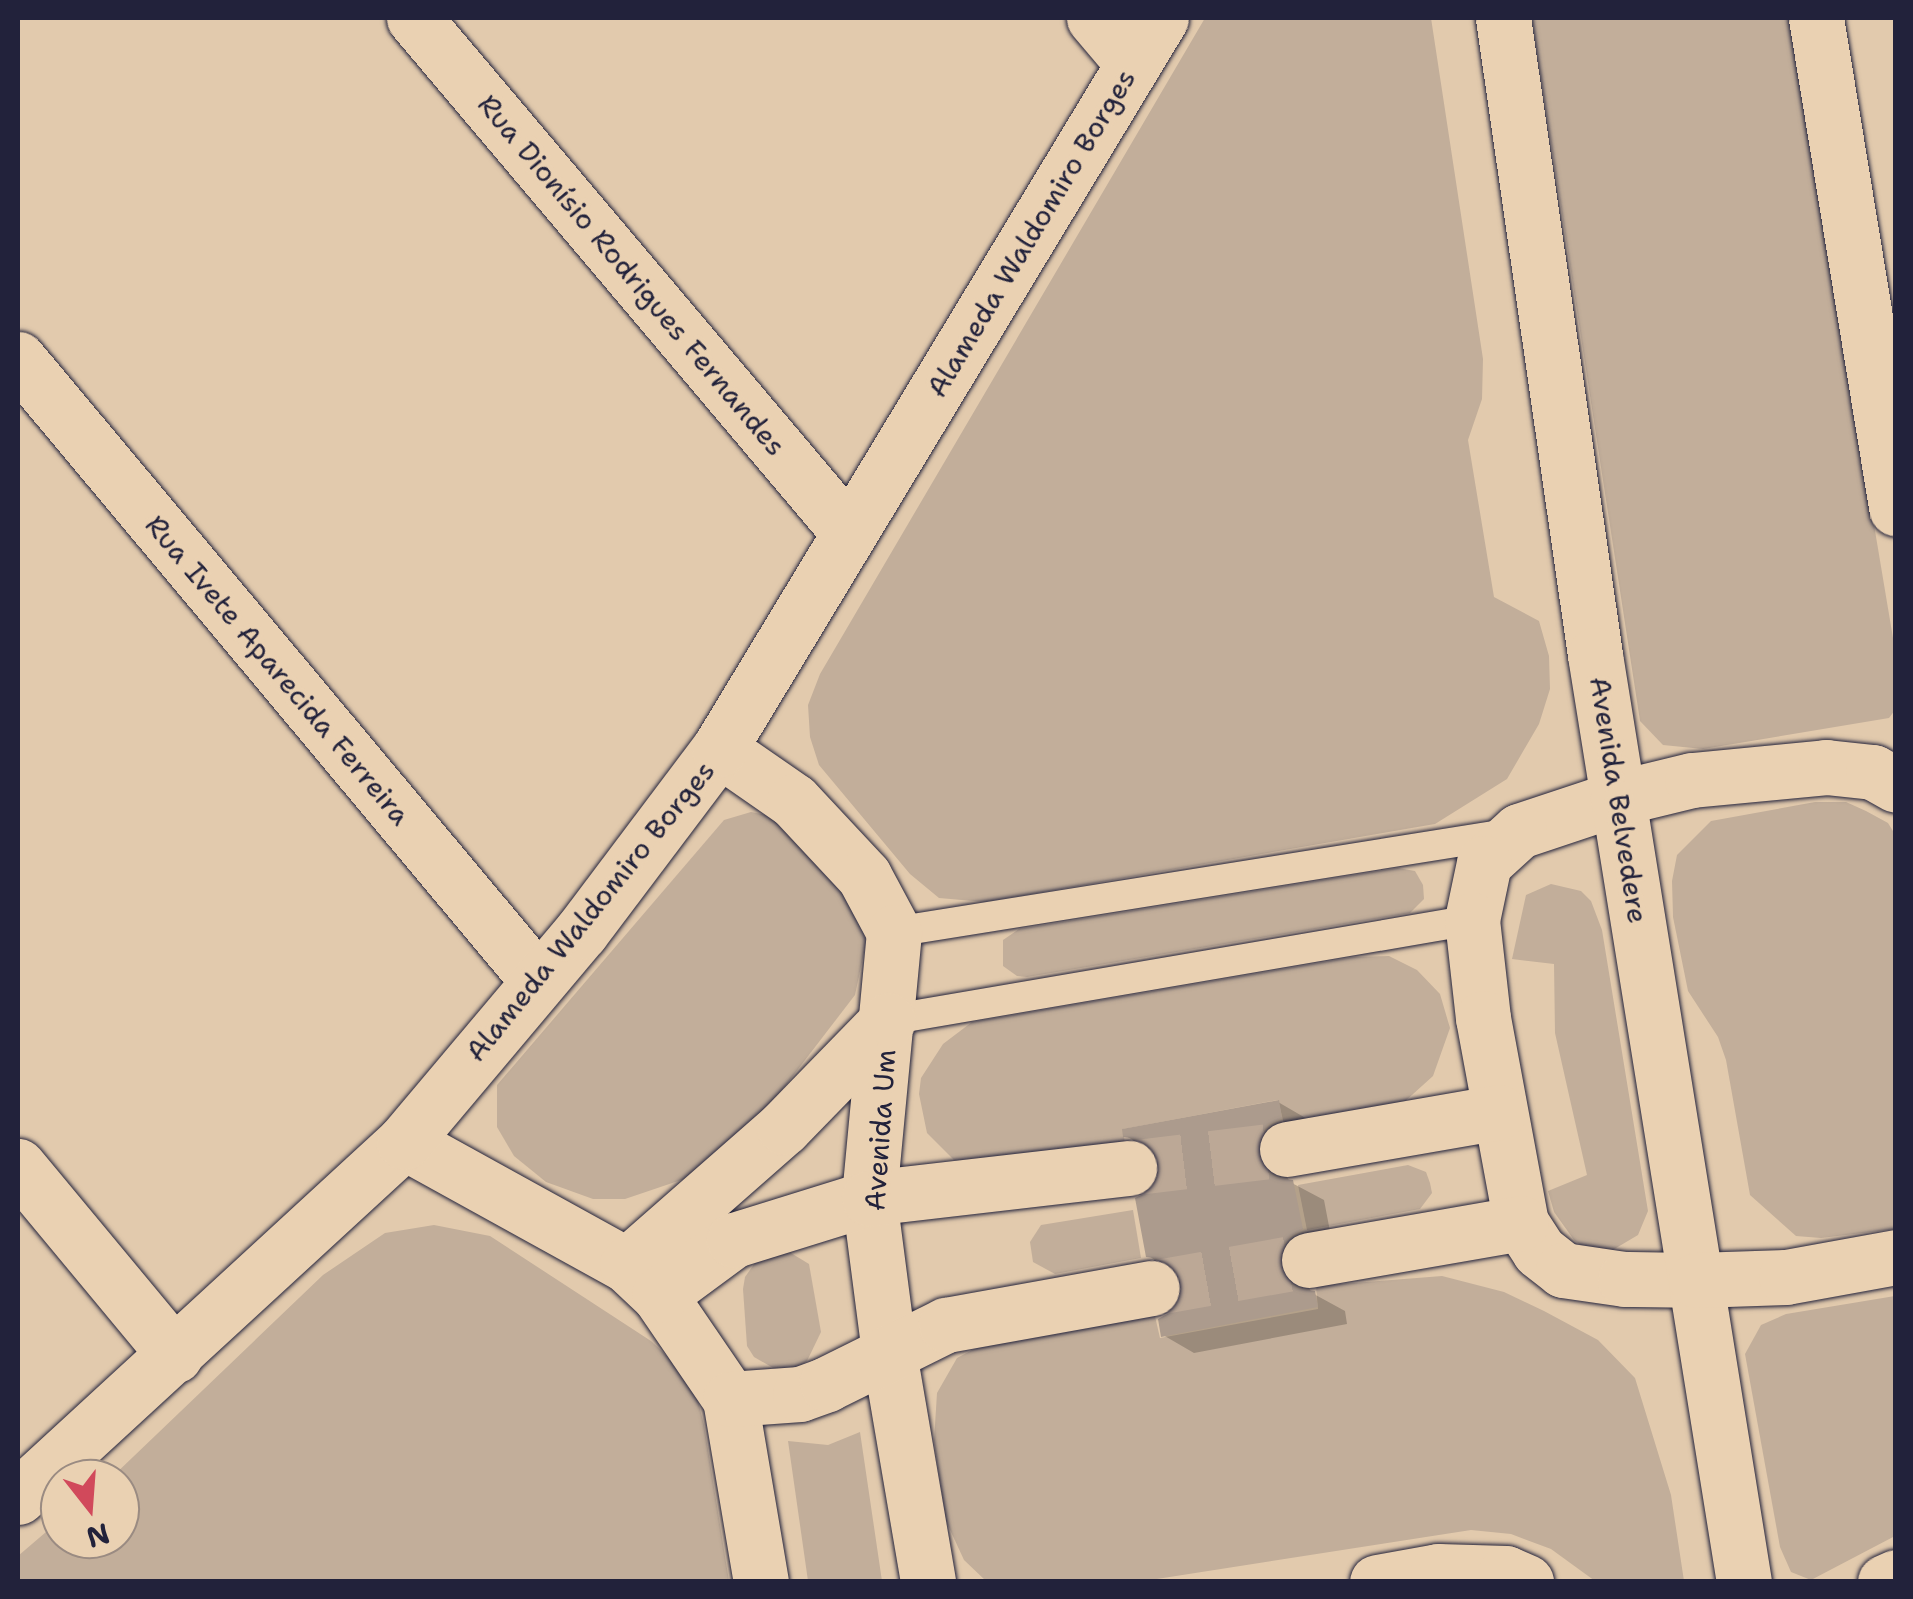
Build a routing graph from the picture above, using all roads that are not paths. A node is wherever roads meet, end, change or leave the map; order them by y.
1 (414, 18) edge
2 (1094, 18) edge
3 (1161, 18) edge
4 (1503, 18) edge
5 (1816, 18) edge
6 (1133, 64) junction
7 (18, 359) edge
8 (1896, 509) edge
9 (849, 533) junction
10 (719, 749) junction
11 (1896, 785) edge
12 (1618, 798) junction
13 (1519, 832) junction
14 (1472, 920) junction
15 (894, 932) junction
16 (538, 981) junction
17 (888, 1020) junction
18 (1499, 1112) junction
19 (404, 1142) junction
20 (1288, 1148) tunnel mouth
21 (18, 1166) edge
22 (1129, 1168) tunnel mouth
23 (869, 1198) junction
24 (1521, 1223) junction
25 (1896, 1257) edge
26 (1309, 1260) tunnel mouth
27 (643, 1280) junction
28 (1696, 1280) junction
29 (1152, 1288) tunnel mouth
30 (889, 1353) junction
31 (175, 1355) junction
32 (730, 1399) junction
33 (18, 1498) edge
34 (1896, 1577) edge
35 (761, 1582) edge
36 (928, 1582) edge
37 (1376, 1582) edge
38 (1526, 1582) edge
39 (1744, 1582) edge
40 (1885, 1582) edge

1 - 9 street, Rua Dionísio Rodrigues Fernandes
2 - 6 street
3 - 6 street, Alameda Waldomiro Borges
4 - 12 street, Avenida Belvedere
5 - 8 street
6 - 9 street, Alameda Waldomiro Borges
7 - 16 street, Rua Ivete Aparecida Ferreira
9 - 10 street, Alameda Waldomiro Borges
10 - 15 street
10 - 16 street, Alameda Waldomiro Borges
11 - 12 street
12 - 13 street
12 - 28 street, Avenida Belvedere
13 - 14 street
13 - 15 lane
14 - 17 lane
14 - 18 street
15 - 17 street, Avenida Um
16 - 19 street, Alameda Waldomiro Borges
17 - 23 street, Avenida Um
17 - 27 street
18 - 20 street
18 - 24 street
19 - 27 street
19 - 31 street, Alameda Waldomiro Borges
21 - 31 street
22 - 23 street
23 - 27 street
23 - 30 street, Avenida Um
24 - 26 street
24 - 28 street
25 - 28 street
27 - 32 street
28 - 39 street, Avenida Belvedere
29 - 30 street
30 - 32 street
30 - 36 street, Avenida Um
31 - 33 street, Alameda Waldomiro Borges
32 - 35 street
34 - 40 street
37 - 38 street

